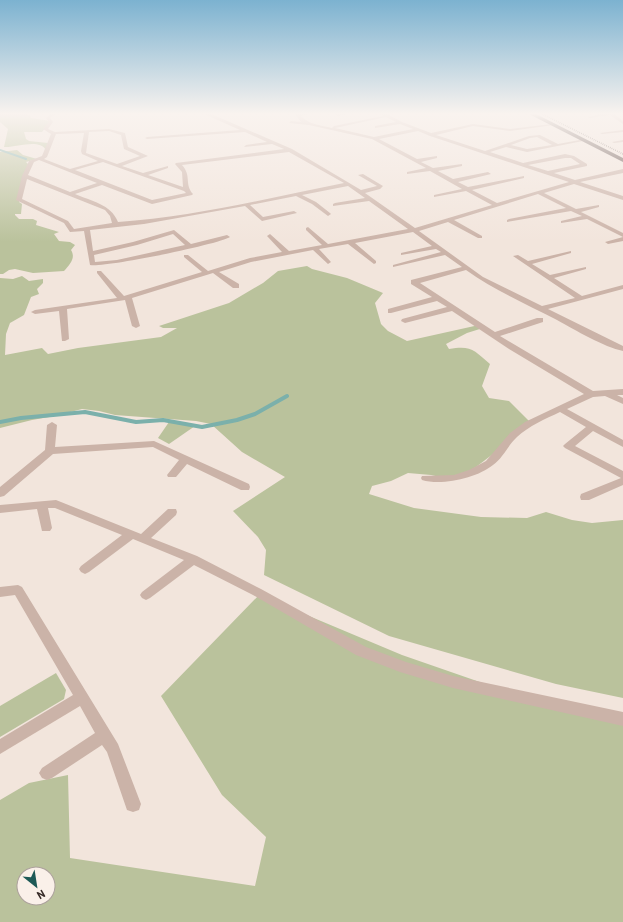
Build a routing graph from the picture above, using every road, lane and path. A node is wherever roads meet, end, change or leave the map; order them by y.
1 (44, 156) edge
2 (88, 156) edge
3 (145, 156) edge
4 (226, 156) edge
5 (300, 156) edge
6 (407, 156) edge
7 (499, 156) edge
8 (565, 156) edge
9 (565, 156) edge
10 (435, 157) dead end
11 (41, 159) junction
12 (102, 161) junction
13 (416, 161) junction
14 (524, 164) junction
15 (460, 165) dead end
16 (116, 166) junction
17 (166, 167) dead end
18 (71, 170) junction
19 (432, 170) junction
20 (623, 171) edge
21 (409, 173) dead end
22 (548, 173) junction
23 (488, 174) dead end
24 (142, 175) junction
25 (361, 175) dead end
26 (25, 176) junction
27 (522, 177) dead end
28 (453, 181) junction
29 (574, 182) junction
30 (102, 183) junction
31 (348, 184) junction
32 (461, 186) junction
33 (186, 190) junction
34 (468, 190) junction
35 (360, 192) junction
36 (540, 193) junction
37 (69, 194) junction
38 (296, 194) junction
39 (623, 198) edge
40 (371, 199) junction
41 (246, 204) junction
42 (335, 205) dead end
43 (496, 205) junction
44 (597, 206) dead end
45 (157, 210) junction
46 (574, 210) junction
47 (294, 213) dead end
48 (328, 214) dead end
49 (588, 217) junction
50 (450, 220) junction
51 (509, 221) dead end
52 (563, 222) dead end
53 (116, 224) junction
54 (88, 229) junction
55 (308, 229) dead end
56 (623, 229) edge
57 (414, 230) junction
58 (616, 231) junction
59 (623, 235) edge
60 (270, 236) dead end
61 (480, 236) dead end
62 (226, 237) dead end
63 (623, 239) edge
64 (350, 242) junction
65 (608, 242) dead end
66 (190, 246) junction
67 (327, 246) junction
68 (437, 247) junction
69 (314, 248) junction
70 (569, 252) dead end
71 (287, 253) junction
72 (446, 253) junction
73 (91, 254) junction
74 (403, 254) dead end
75 (186, 256) dead end
76 (516, 256) dead end
77 (328, 262) dead end
78 (374, 262) dead end
79 (527, 263) junction
80 (396, 266) dead end
81 (467, 268) junction
82 (584, 268) dead end
83 (99, 272) dead end
84 (211, 272) junction
85 (549, 277) junction
86 (236, 286) dead end
87 (623, 287) edge
88 (438, 298) junction
89 (581, 298) junction
90 (125, 299) junction
91 (63, 308) junction
92 (453, 308) junction
93 (541, 310) junction
94 (391, 311) dead end
95 (35, 312) dead end
96 (540, 320) dead end
97 (405, 321) dead end
98 (136, 326) dead end
99 (494, 335) junction
100 (65, 339) dead end
101 (623, 349) edge
102 (623, 392) edge
103 (606, 393) junction
104 (591, 394) junction
105 (623, 401) edge
106 (559, 408) junction
107 (52, 426) dead end
108 (592, 427) junction
109 (623, 444) edge
110 (50, 451) junction
111 (185, 460) junction
112 (172, 475) dead end
113 (623, 475) edge
114 (426, 478) dead end
115 (623, 481) edge
116 (245, 487) dead end
117 (0, 493) edge
118 (585, 497) dead end
119 (42, 506) junction
120 (0, 509) edge
121 (172, 512) dead end
122 (46, 528) dead end
123 (137, 536) junction
124 (193, 559) junction
125 (86, 569) dead end
126 (0, 592) edge
127 (146, 595) dead end
128 (81, 698) junction
129 (623, 719) edge
130 (105, 736) junction
131 (0, 747) edge
132 (47, 773) dead end
133 (133, 804) dead end

1 - 11 street
2 - 12 street
3 - 16 street
4 - 33 street
5 - 31 street
6 - 13 street
7 - 14 street
8 - 22 street
9 - 14 street
10 - 13 street
11 - 18 street
11 - 26 street
12 - 16 street
12 - 18 street
13 - 19 street
14 - 22 street
15 - 19 street
16 - 24 street
17 - 24 street
18 - 30 street
19 - 21 street
19 - 28 street
20 - 29 street
22 - 29 street
23 - 28 street
24 - 33 street
25 - 35 street
26 - 37 street
26 - 54 street
27 - 34 street
28 - 32 street
29 - 36 street
29 - 39 street
30 - 37 street
30 - 45 street
31 - 35 street
31 - 38 street
32 - 34 street
32 - 34 street
33 - 45 street
34 - 43 street
35 - 40 street
36 - 43 street
36 - 46 street
37 - 53 street
38 - 41 street
38 - 48 street
40 - 42 street
40 - 57 street
41 - 45 street
41 - 47 street
43 - 50 street
44 - 46 street
45 - 53 street
46 - 49 street
46 - 51 street
49 - 52 street
49 - 58 street
50 - 57 street
50 - 61 street
53 - 54 street
54 - 73 street
55 - 67 street
56 - 58 street
57 - 64 street
57 - 68 street
58 - 59 street
60 - 71 street
62 - 66 street
63 - 65 street
64 - 67 street
64 - 78 street
66 - 73 street
66 - 73 street
67 - 69 street
68 - 72 street
68 - 74 street
69 - 71 street
69 - 77 street
70 - 79 street
71 - 84 street
72 - 80 street
72 - 81 street
75 - 84 street
76 - 79 street
79 - 85 street
81 - 88 street
81 - 93 street
82 - 85 street
83 - 90 street
84 - 86 street
84 - 90 street
85 - 89 street
87 - 89 street
88 - 92 street
88 - 94 street
89 - 93 street
90 - 91 street
90 - 98 street
91 - 95 street
91 - 100 street
92 - 97 street
92 - 99 street
93 - 101 street
96 - 99 street
99 - 104 street
102 - 103 street
103 - 104 street
103 - 105 street
104 - 106 street
106 - 108 street
106 - 114 street
107 - 110 street
108 - 109 street
108 - 113 street
110 - 111 street
110 - 117 street
111 - 112 street
111 - 116 street
115 - 118 street
119 - 120 street
119 - 122 street
119 - 123 street
121 - 123 street
123 - 124 street
123 - 125 street
124 - 127 street
124 - 129 street
126 - 128 street
128 - 130 street
128 - 131 street
130 - 132 street
130 - 133 street

